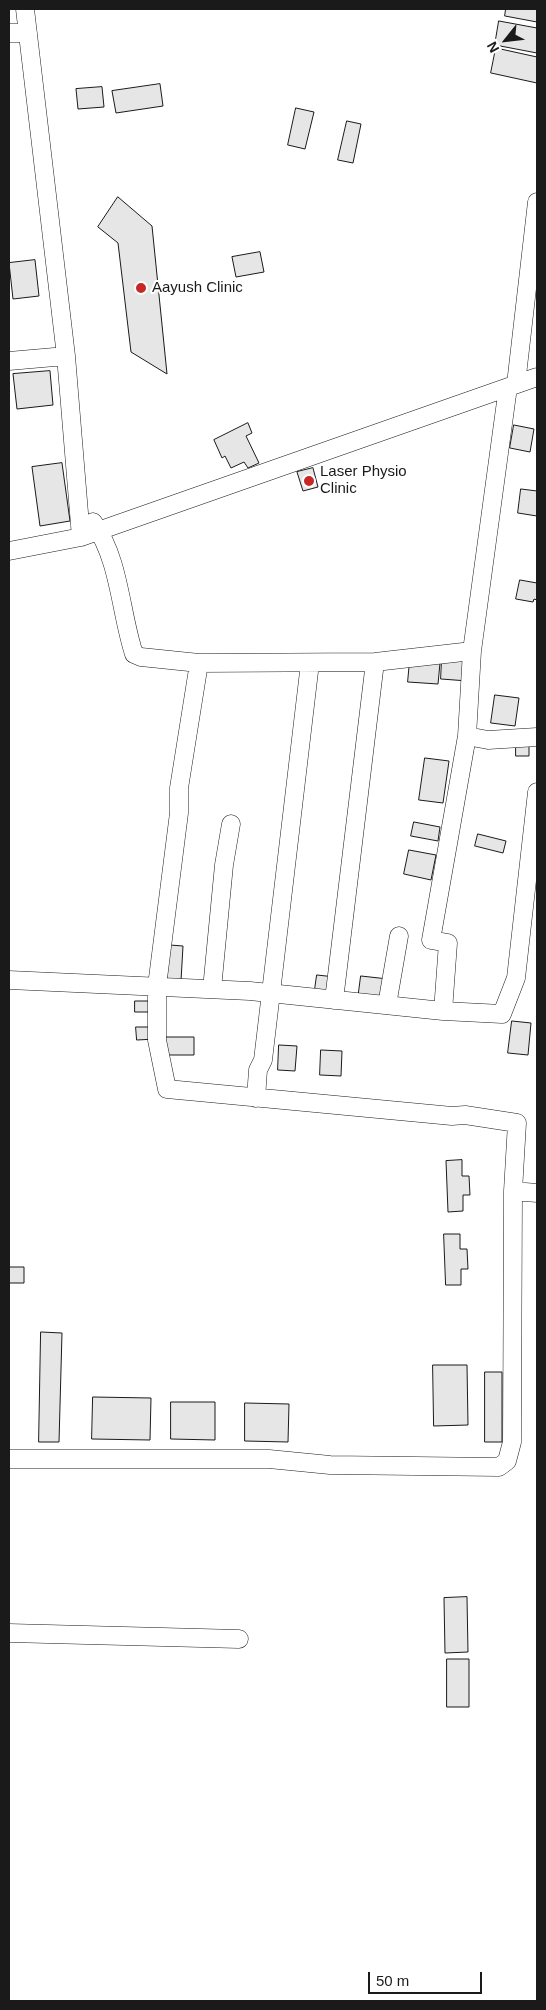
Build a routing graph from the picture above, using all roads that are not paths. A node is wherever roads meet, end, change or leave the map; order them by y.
1 (25, 9) edge
2 (9, 33) edge
3 (28, 33) junction
4 (537, 202) edge
5 (66, 356) junction
6 (9, 361) edge
7 (537, 376) edge
8 (512, 385) junction
9 (78, 500) junction
10 (99, 530) junction
11 (81, 537) junction
12 (9, 551) edge
13 (472, 651) junction
14 (199, 662) junction
15 (375, 662) junction
16 (310, 664) junction
17 (467, 736) junction
18 (537, 737) edge
19 (537, 792) edge
20 (231, 824) dead end
21 (399, 936) dead end
22 (9, 980) edge
23 (157, 986) junction
24 (212, 989) junction
25 (272, 993) junction
26 (334, 1000) junction
27 (387, 1005) junction
28 (443, 1011) junction
29 (256, 1098) junction
30 (513, 1191) junction
31 (537, 1192) edge
32 (9, 1458) edge
33 (9, 1633) edge
34 (239, 1639) dead end

1 - 3 street
2 - 3 street
3 - 5 street
4 - 8 street
5 - 6 street
5 - 9 street
7 - 8 street
8 - 10 street
8 - 13 street
9 - 10 street
9 - 11 street
10 - 11 street
10 - 14 street
11 - 12 street
13 - 15 street
13 - 17 street
14 - 16 street
14 - 23 street
15 - 16 street
15 - 26 street
16 - 25 street
17 - 18 street
17 - 28 street
19 - 28 street
20 - 24 street
21 - 27 street
22 - 23 street
23 - 24 street
23 - 29 street
24 - 25 street
25 - 26 street
25 - 29 street
26 - 27 street
27 - 28 street
29 - 30 street
30 - 31 street
30 - 32 street
33 - 34 street

